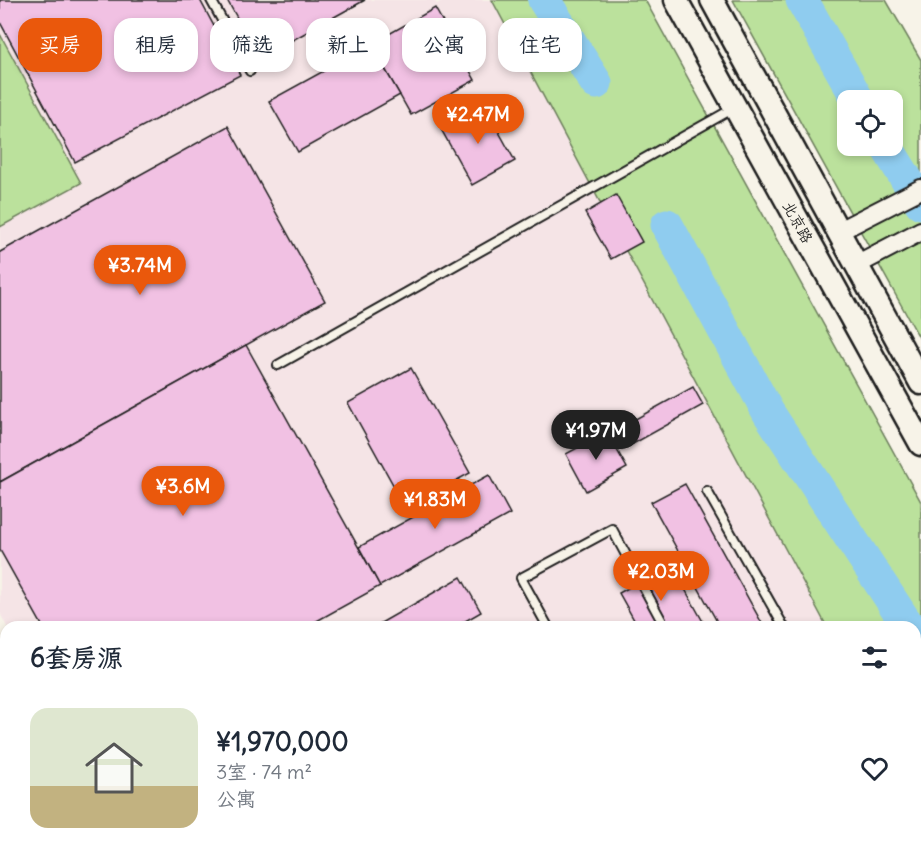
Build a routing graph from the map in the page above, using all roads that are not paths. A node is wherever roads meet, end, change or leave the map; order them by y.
1 (211, 0) edge
2 (676, 0) edge
3 (712, 0) edge
4 (221, 18) edge
5 (735, 107) junction
6 (921, 189) edge
7 (839, 231) junction
8 (921, 231) edge
9 (856, 265) junction
10 (278, 365) dead end
11 (921, 383) edge
12 (921, 444) edge
13 (707, 491) dead end
14 (545, 621) edge
15 (662, 621) edge
16 (781, 621) edge

1 - 4 lane
2 - 5 main road, 北京路
3 - 7 main road, 北京路
5 - 10 lane
5 - 12 main road, 北京路
6 - 7 street
7 - 9 main road, 北京路
8 - 9 street
9 - 11 main road, 北京路
13 - 16 lane
14 - 15 lane

